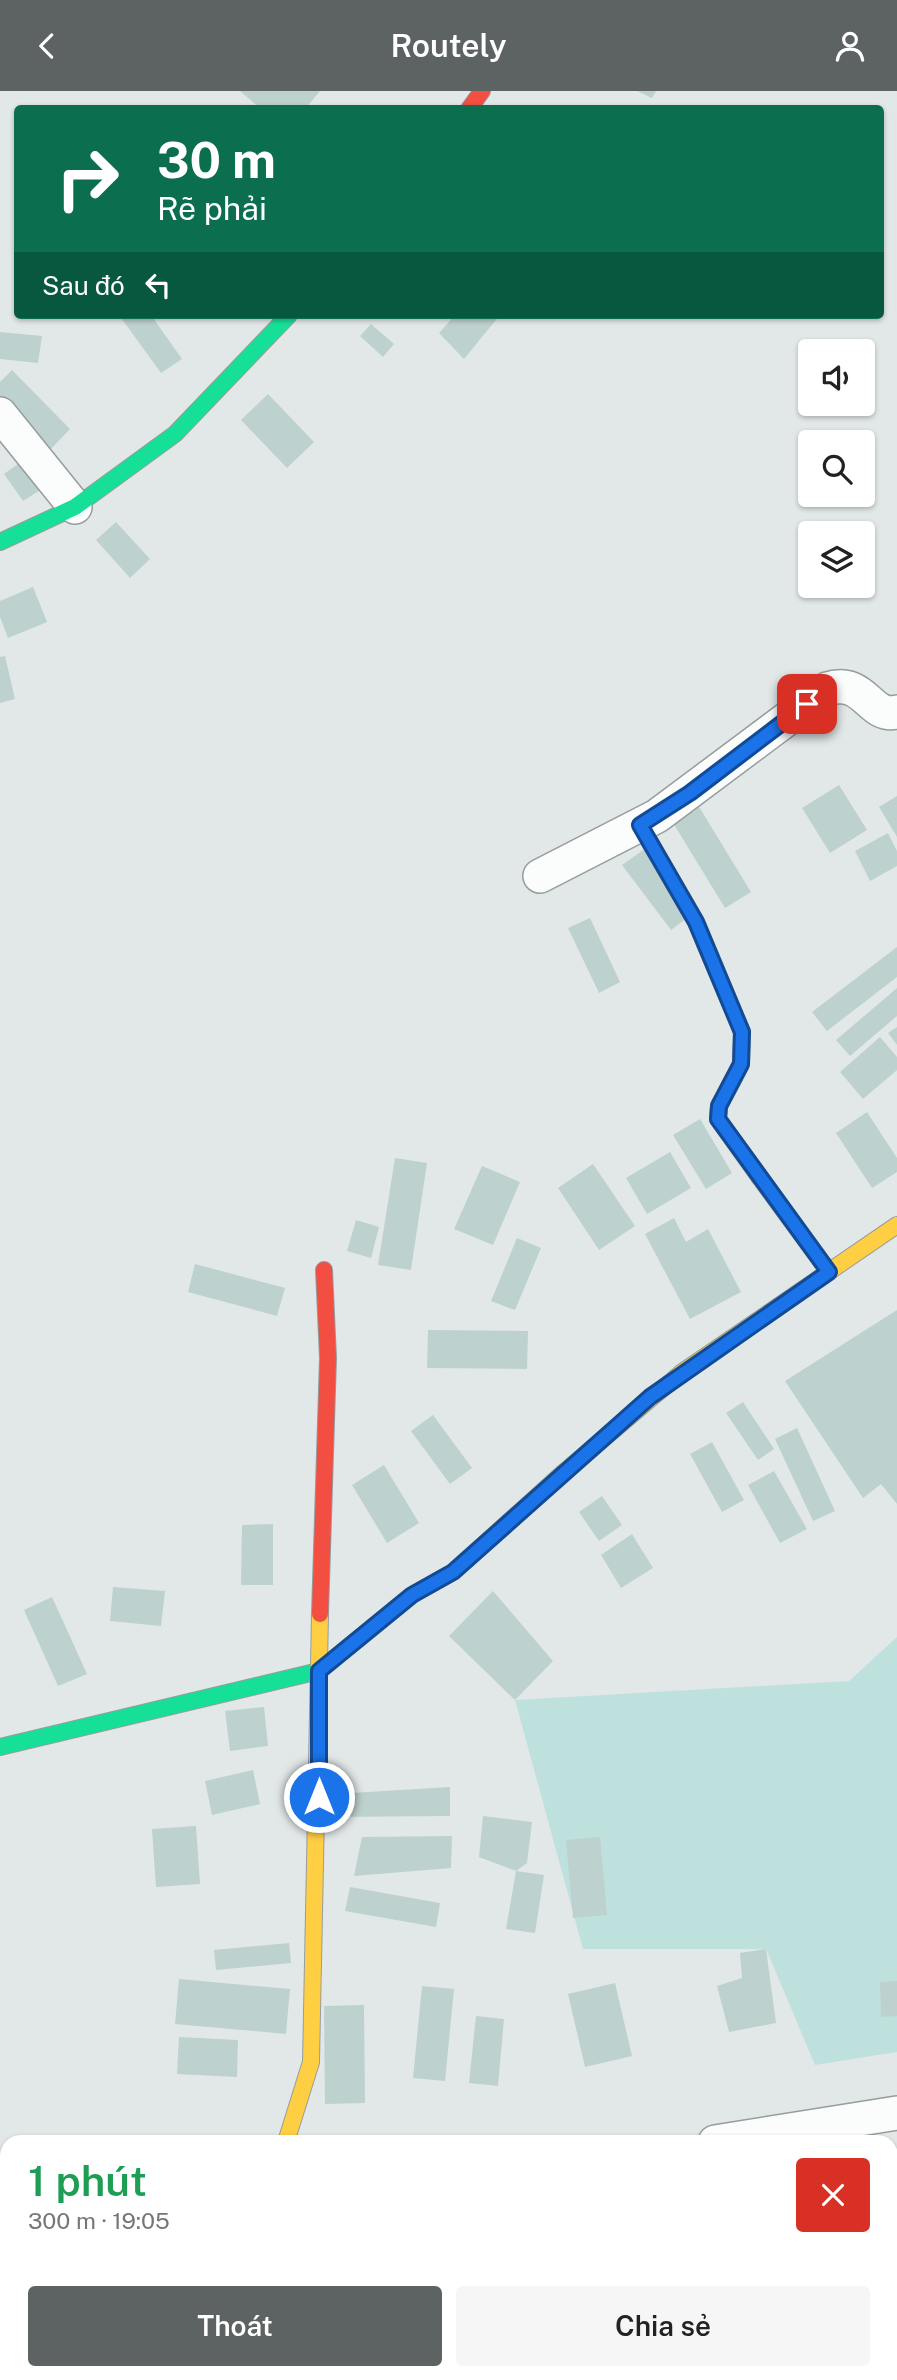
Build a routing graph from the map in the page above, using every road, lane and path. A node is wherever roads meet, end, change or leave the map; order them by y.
1 (285, 319) edge
2 (0, 414) edge
3 (75, 507) junction
4 (0, 542) edge
5 (897, 712) edge
6 (640, 825) junction
7 (540, 876) dead end
8 (897, 1225) edge
9 (324, 1270) dead end
10 (829, 1272) junction
11 (319, 1671) junction
12 (0, 1747) edge
13 (897, 2113) edge
14 (288, 2135) edge
15 (759, 2135) edge

1 - 3 street
2 - 3 street
3 - 4 street
5 - 6 street
6 - 7 street
6 - 10 street
8 - 10 street
9 - 11 street
10 - 11 street
11 - 12 street
11 - 14 street
13 - 15 street

